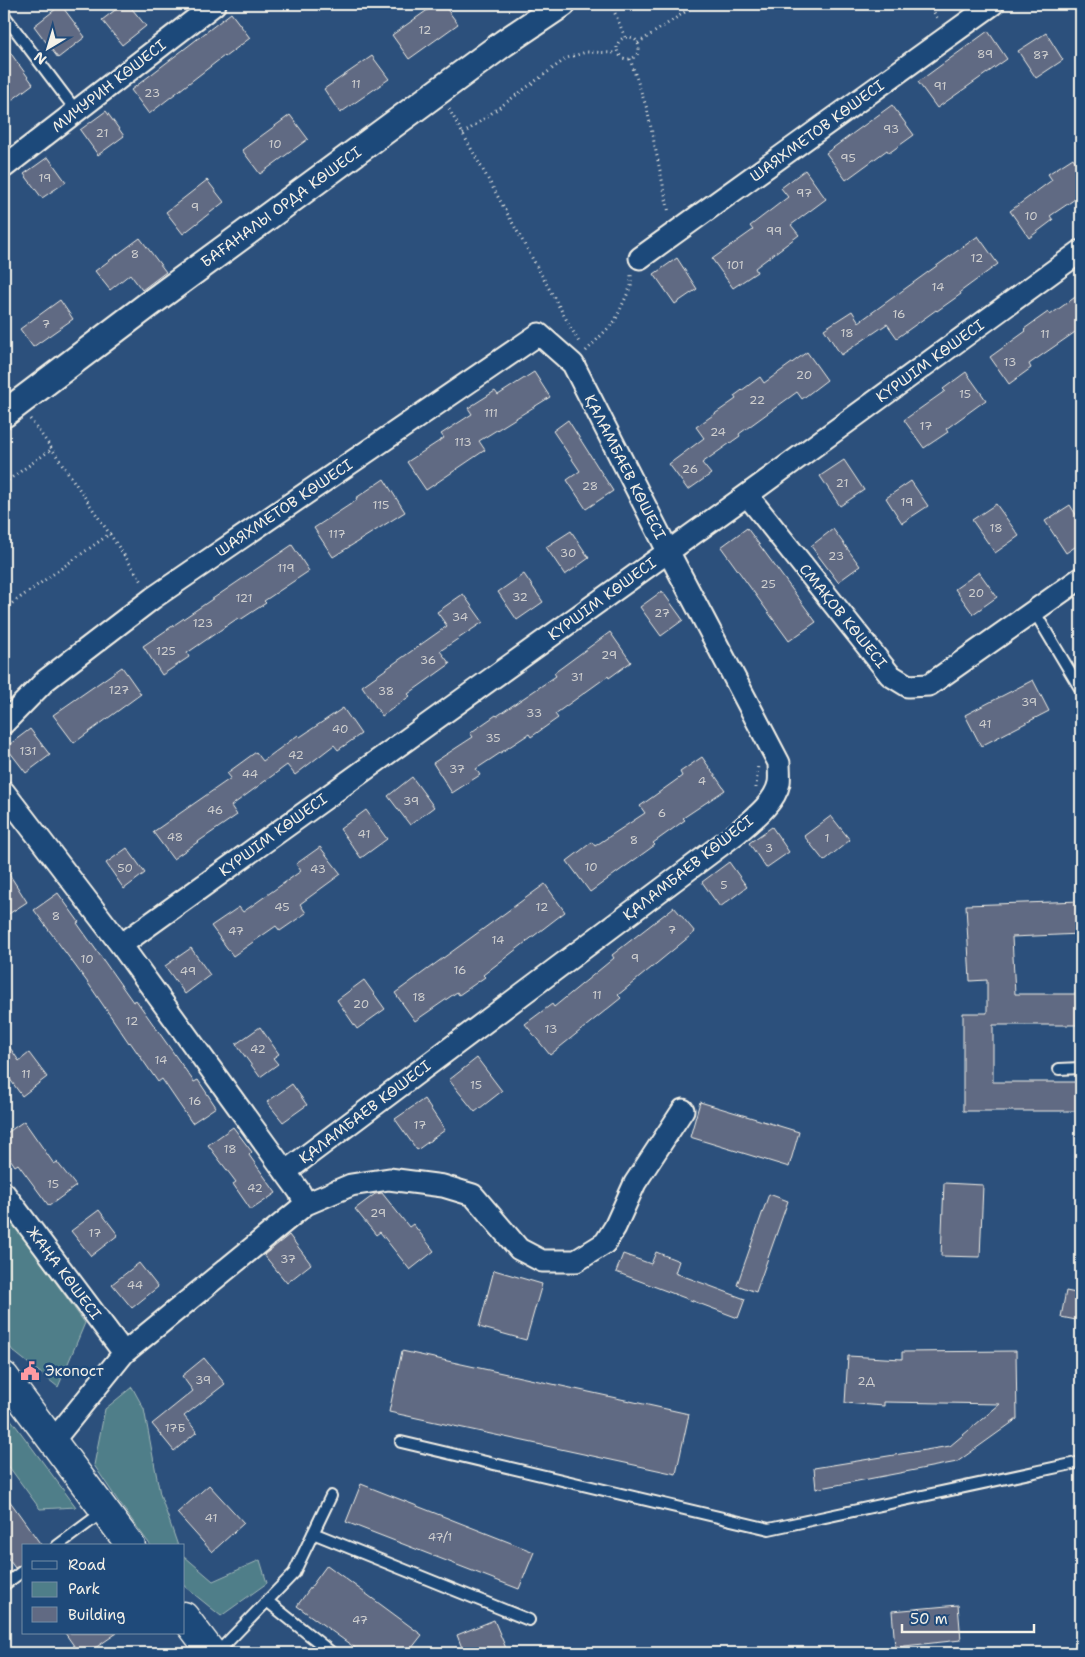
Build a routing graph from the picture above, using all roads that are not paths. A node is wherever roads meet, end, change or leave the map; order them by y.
1 (562, 4) edge
2 (993, 4) edge
3 (204, 7) edge
4 (4, 15) edge
5 (77, 112) junction
6 (4, 168) edge
7 (1081, 251) edge
8 (640, 258) road end
9 (573, 364) joint
10 (11, 409) edge
11 (747, 495) junction
12 (668, 551) junction
13 (1081, 578) edge
14 (1034, 612) junction
15 (1081, 690) edge
16 (4, 723) edge
17 (4, 792) edge
18 (121, 945) junction
19 (1081, 1068) edge
20 (1060, 1069) dead end
21 (683, 1110) dead end
22 (285, 1172) junction
23 (4, 1193) edge
24 (306, 1204) junction
25 (124, 1354) junction
26 (4, 1376) edge
27 (53, 1441) junction
28 (401, 1442) dead end
29 (1081, 1462) edge
30 (332, 1496) dead end
31 (104, 1511) junction
32 (313, 1533) junction
33 (60, 1544) edge
34 (129, 1544) edge
35 (22, 1572) edge
36 (4, 1585) edge
37 (267, 1601) junction
38 (185, 1617) edge
39 (529, 1620) dead end
40 (212, 1653) edge
41 (217, 1653) edge
42 (332, 1653) edge

1 - 10 street, БАҒАНАЛЫ ОРДА КӨШЕСІ
2 - 8 street, ШАЯХМЕТОВ КӨШЕСІ
3 - 5 street, МИЧУРИН КӨШЕСІ
4 - 5 lane
5 - 6 street, МИЧУРИН КӨШЕСІ
7 - 11 street, КҮРШІМ КӨШЕСІ
9 - 12 street, ҚАЛАМБАЕВ КӨШЕСІ
9 - 16 street, ШАЯХМЕТОВ КӨШЕСІ
11 - 12 street, КҮРШІМ КӨШЕСІ
11 - 14 street, СМАҚОВ КӨШЕСІ
12 - 18 street, КҮРШІМ КӨШЕСІ
12 - 22 street, ҚАЛАМБАЕВ КӨШЕСІ
13 - 14 street, СМАҚОВ КӨШЕСІ
14 - 15 lane
17 - 18 street
18 - 22 street
19 - 20 lane
21 - 24 street
22 - 24 street
23 - 25 street, ЖАҢА КӨШЕСІ
24 - 25 street
25 - 27 street
26 - 27 main road
27 - 31 main road
28 - 29 lane
30 - 32 lane
31 - 33 lane
31 - 34 main road
32 - 37 lane
32 - 39 lane
35 - 36 lane
37 - 41 lane
37 - 42 lane
38 - 40 main road

